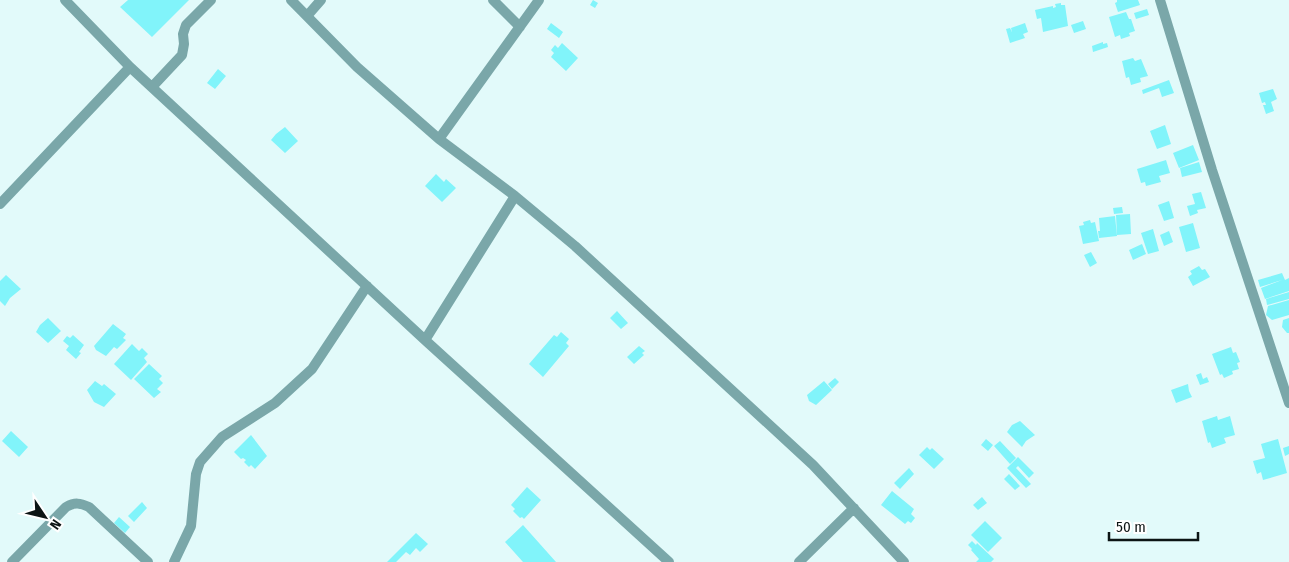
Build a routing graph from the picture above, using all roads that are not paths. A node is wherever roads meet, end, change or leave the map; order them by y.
1 (65, 0) edge
2 (211, 0) edge
3 (291, 0) edge
4 (321, 0) edge
5 (493, 0) edge
6 (539, 0) edge
7 (1160, 0) edge
8 (307, 16) junction
9 (520, 26) junction
10 (130, 67) junction
11 (152, 87) junction
12 (439, 139) junction
13 (515, 196) junction
14 (0, 204) edge
15 (367, 286) junction
16 (425, 340) junction
17 (1289, 403) edge
18 (854, 508) junction
19 (12, 562) edge
20 (148, 562) edge
21 (174, 562) edge
22 (669, 562) edge
23 (800, 562) edge
24 (904, 562) edge

1 - 10 street
2 - 11 street
3 - 8 street
4 - 8 street
5 - 9 street
6 - 9 street
7 - 17 street
8 - 12 street
9 - 12 street
10 - 11 street
10 - 14 street
11 - 15 street
12 - 13 street
13 - 16 street
13 - 18 street
15 - 16 street
15 - 21 street
16 - 22 street
18 - 23 street
18 - 24 street
19 - 20 street

